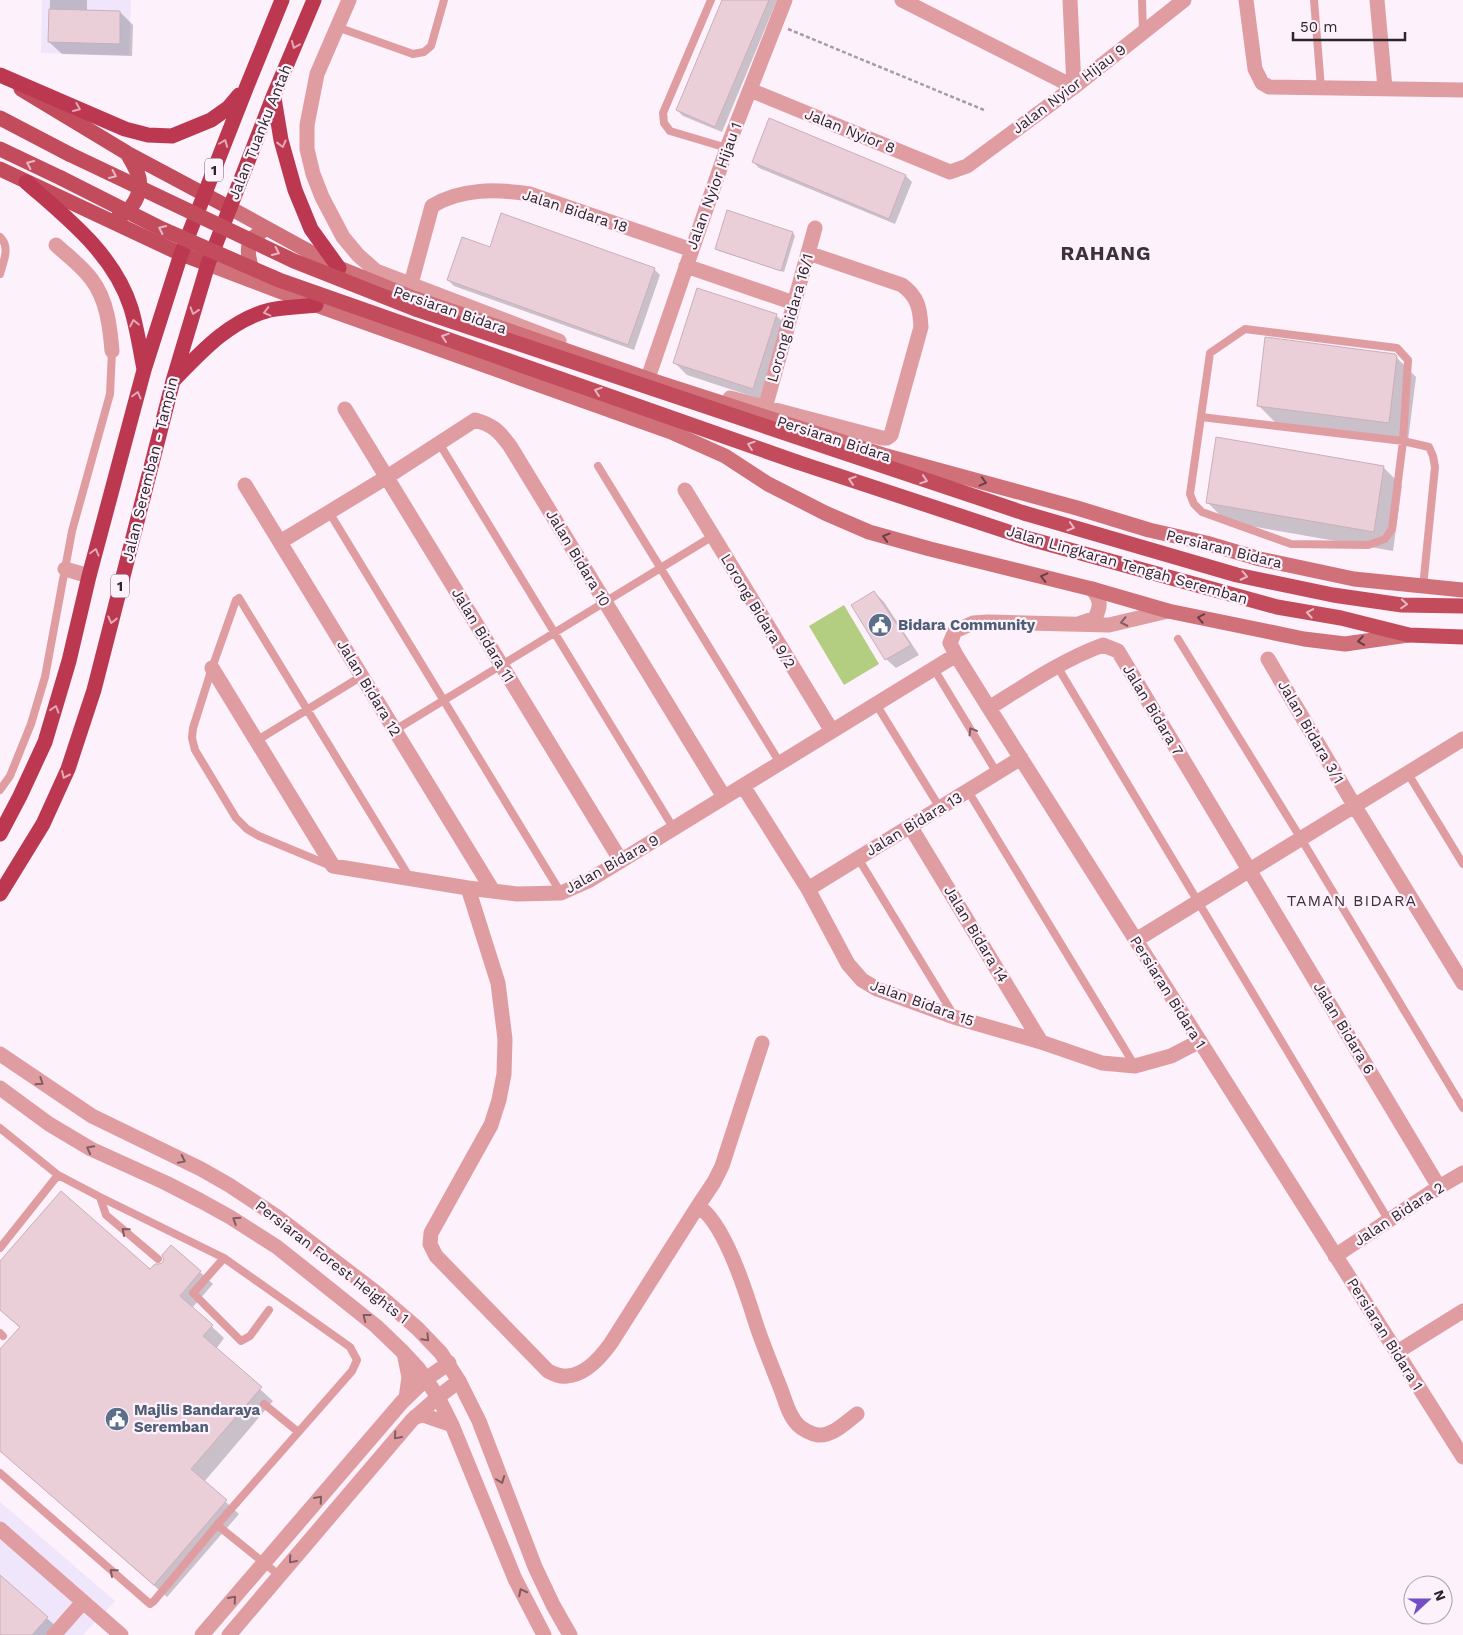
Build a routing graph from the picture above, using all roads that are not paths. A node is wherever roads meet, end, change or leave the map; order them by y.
1 (282, 0) edge
2 (314, 0) edge
3 (349, 0) edge
4 (444, 0) edge
5 (711, 0) edge
6 (785, 0) edge
7 (902, 0) edge
8 (1070, 0) edge
9 (1142, 0) edge
10 (1184, 0) edge
11 (1246, 0) edge
12 (1314, 0) edge
13 (1376, 0) edge
14 (337, 27) junction
15 (1143, 32) junction
16 (0, 76) edge
17 (246, 86) junction
18 (1074, 87) junction
19 (1321, 88) junction
20 (1385, 88) junction
21 (750, 90) junction
22 (1463, 90) edge
23 (273, 96) junction
24 (0, 118) edge
25 (727, 148) junction
26 (0, 150) edge
27 (127, 153) junction
28 (0, 169) edge
29 (950, 172) joint
30 (26, 182) junction
31 (204, 195) junction
32 (230, 208) junction
33 (108, 220) junction
34 (815, 228) dead end
35 (270, 230) junction
36 (0, 237) edge
37 (56, 245) dead end
38 (692, 250) junction
39 (808, 253) junction
40 (181, 254) junction
41 (208, 264) junction
42 (686, 266) junction
43 (339, 268) junction
44 (0, 274) edge
45 (263, 285) junction
46 (410, 290) junction
47 (794, 303) junction
48 (316, 306) junction
49 (112, 351) joint
50 (144, 370) junction
51 (649, 375) junction
52 (173, 381) junction
53 (765, 408) junction
54 (346, 409) dead end
55 (1201, 417) junction
56 (1403, 441) junction
57 (438, 443) junction
58 (797, 462) joint
59 (598, 466) dead end
60 (387, 477) junction
61 (245, 485) dead end
62 (685, 490) dead end
63 (329, 512) junction
64 (1024, 513) joint
65 (712, 536) junction
66 (280, 542) junction
67 (660, 568) junction
68 (65, 569) junction
69 (89, 576) junction
70 (1422, 587) junction
71 (1092, 589) junction
72 (1463, 590) edge
73 (605, 602) junction
74 (1463, 606) edge
75 (1168, 612) junction
76 (1080, 624) junction
77 (554, 633) junction
78 (1409, 635) junction
79 (1463, 637) edge
80 (1178, 639) dead end
81 (956, 655) junction
82 (1268, 659) dead end
83 (502, 665) junction
84 (1057, 666) junction
85 (212, 668) junction
86 (934, 669) junction
87 (362, 676) junction
88 (444, 700) junction
89 (876, 704) junction
90 (989, 708) junction
91 (307, 709) junction
92 (395, 730) junction
93 (832, 732) junction
94 (256, 741) junction
95 (1462, 742) edge
96 (1021, 758) junction
97 (780, 763) junction
98 (1407, 772) junction
99 (997, 773) junction
100 (743, 786) junction
101 (0, 790) edge
102 (968, 791) junction
103 (724, 797) junction
104 (1354, 805) junction
105 (940, 808) junction
106 (910, 826) junction
107 (674, 829) junction
108 (0, 834) edge
109 (1300, 837) junction
110 (858, 858) junction
111 (621, 861) junction
112 (1463, 864) edge
113 (333, 866) junction
114 (1249, 869) junction
115 (410, 878) junction
116 (468, 888) junction
117 (808, 889) junction
118 (493, 891) junction
119 (561, 893) junction
120 (0, 894) edge
121 (1197, 902) junction
122 (1136, 940) junction
123 (1463, 983) edge
124 (954, 1017) junction
125 (1200, 1041) junction
126 (1042, 1042) junction
127 (762, 1043) dead end
128 (0, 1054) edge
129 (1135, 1066) junction
130 (0, 1088) edge
131 (1463, 1108) edge
132 (0, 1128) edge
133 (1463, 1173) edge
134 (58, 1175) junction
135 (1439, 1187) junction
136 (100, 1197) junction
137 (698, 1206) junction
138 (1389, 1221) junction
139 (0, 1248) edge
140 (1335, 1256) junction
141 (224, 1258) junction
142 (158, 1259) dead end
143 (188, 1286) dead end
144 (194, 1293) junction
145 (269, 1310) dead end
146 (1463, 1311) edge
147 (1397, 1352) junction
148 (404, 1353) junction
149 (449, 1363) junction
150 (426, 1379) junction
151 (459, 1380) junction
152 (438, 1396) junction
153 (406, 1398) junction
154 (264, 1404) dead end
155 (857, 1414) dead end
156 (415, 1417) junction
157 (452, 1425) junction
158 (298, 1432) junction
159 (1463, 1457) edge
160 (0, 1473) edge
161 (217, 1525) junction
162 (0, 1529) edge
163 (264, 1563) junction
164 (279, 1575) junction
165 (83, 1602) junction
166 (54, 1635) edge
167 (121, 1635) edge
168 (202, 1635) edge
169 (229, 1635) edge
170 (544, 1635) edge
171 (570, 1635) edge

1 - 17 highway, Jalan Tuanku Antah / 1
2 -> 23 highway, Jalan Tuanku Antah / 1
3 - 14 street
4 - 14 lane
5 - 25 lane
6 - 21 street, Jalan Nyior Hijau 1
7 - 18 street
8 - 18 street
9 - 15 lane
10 - 15 street, Jalan Nyior Hijau 9
11 - 19 street
12 - 19 lane
13 - 20 street
14 - 46 street
15 - 18 street, Jalan Nyior Hijau 9
16 -> 17 highway
16 - 27 main road
31 -> 17 highway, Jalan Tuanku Antah / 1
18 - 29 street, Jalan Nyior Hijau 9
19 - 20 street
20 - 22 street
21 - 25 street, Jalan Nyior Hijau 1
21 - 29 street, Jalan Nyior 8
23 - 32 highway, Jalan Tuanku Antah / 1
23 -> 43 highway
24 -> 64 main road, Persiaran Bidara, bridge
25 - 38 street, Jalan Nyior Hijau 1
58 -> 26 main road, Persiaran Bidara, bridge
27 - 31 main road
27 - 33 main road
28 - 30 main road
30 - 33 main road
50 -> 30 highway
31 - 32 main road
31 - 40 highway, Jalan Tuanku Antah / 1
32 - 35 main road, Persiaran Bidara
32 - 41 highway, Jalan Tuanku Antah / 1
33 - 40 main road
34 - 39 street, Lorong Bidara 16/1
35 - 43 main road, Persiaran Bidara
35 - 45 main road
36 - 44 lane
37 - 49 street
38 - 42 street, Jalan Nyior Hijau 1
38 - 46 street, Jalan Bidara 18
39 - 47 street, Lorong Bidara 16/1
39 - 53 street
40 - 41 main road
40 - 50 highway, Jalan Seremban - Tampin / 1
41 - 45 main road
41 -> 52 highway, Jalan Seremban - Tampin / 1
42 - 47 street
42 - 51 street, Jalan Nyior Hijau 1
43 - 46 main road, Persiaran Bidara
45 - 48 main road
46 - 51 street
46 -> 70 main road, Persiaran Bidara
47 - 53 street, Lorong Bidara 16/1
48 -> 52 highway
71 -> 48 main road
49 - 68 lane
69 -> 50 highway, Jalan Seremban - Tampin / 1
51 - 53 street
52 -> 120 highway, Jalan Seremban - Tampin / 1
54 - 60 street, Jalan Bidara 11
55 - 56 lane
55 - 56 lane
55 - 56 lane
56 - 70 lane
57 - 60 street, Jalan Bidara 10
57 - 73 street, Jalan Bidara 10
57 - 77 lane
78 -> 58 main road, Jalan Lingkaran Tengah Seremban
59 - 67 lane
60 - 63 street, Jalan Bidara 10
60 - 83 street, Jalan Bidara 11
61 - 66 street, Jalan Bidara 12
62 - 65 street, Lorong Bidara 9/2
63 - 66 street, Jalan Bidara 10
63 - 88 lane
64 -> 74 main road, Jalan Lingkaran Tengah Seremban
65 - 67 lane
65 - 93 street, Lorong Bidara 9/2
66 - 87 street, Jalan Bidara 12
67 - 73 lane
67 - 97 lane
68 - 69 street
68 - 101 lane
108 -> 69 highway, Jalan Seremban - Tampin / 1
70 - 72 main road, Persiaran Bidara
71 - 75 main road
71 - 76 street
73 - 77 lane
73 - 103 street, Jalan Bidara 10
75 -> 76 street, Persiaran Bidara 1
78 -> 75 main road
76 - 81 street, Persiaran Bidara 1
77 - 83 lane
77 - 107 lane
78 - 79 main road, Jalan Lingkaran Tengah Seremban
80 - 109 lane
81 - 86 street, Jalan Bidara 9
81 - 90 street, Persiaran Bidara 1
82 - 104 street, Jalan Bidara 3/1
83 - 88 lane
83 - 111 street, Jalan Bidara 11
84 - 90 street, Jalan Bidara 7
84 - 114 street, Jalan Bidara 7
84 - 121 lane
85 - 91 lane
85 - 94 street
85 - 113 lane
86 - 89 street, Jalan Bidara 9
99 -> 86 lane
87 - 91 lane
87 - 92 street, Jalan Bidara 12
88 - 92 lane
88 - 119 lane
89 - 93 street, Jalan Bidara 9
89 - 105 lane
90 - 96 street, Persiaran Bidara 1
91 - 94 lane
91 - 115 lane
92 - 118 street, Jalan Bidara 12
93 - 97 street, Jalan Bidara 9
94 - 113 street
95 - 98 street
96 - 99 street, Jalan Bidara 13
96 - 122 street, Persiaran Bidara 1
97 - 100 street, Jalan Bidara 9
98 - 104 street
98 - 112 lane
99 - 102 street, Jalan Bidara 13
100 - 103 street, Jalan Bidara 9
100 - 117 street, Jalan Bidara 15
102 - 105 street, Jalan Bidara 13
102 - 129 lane
103 - 107 street, Jalan Bidara 9
104 - 109 street
104 - 123 street, Jalan Bidara 3/1
105 - 106 street, Jalan Bidara 13
106 - 110 street, Jalan Bidara 13
106 - 126 street, Jalan Bidara 14
107 - 111 street, Jalan Bidara 9
109 - 114 street
109 - 131 lane
110 - 117 street, Jalan Bidara 13
110 - 124 lane
111 - 119 street, Jalan Bidara 9
113 - 115 street, Jalan Bidara 9
114 - 121 street
114 - 135 street, Jalan Bidara 6
115 - 116 street, Jalan Bidara 9
116 - 118 street, Jalan Bidara 9
116 - 137 street
117 - 124 street, Jalan Bidara 15
118 - 119 street, Jalan Bidara 9
121 - 122 street
121 - 138 lane
122 - 125 street, Persiaran Bidara 1
124 - 126 street, Jalan Bidara 15
125 - 129 street, Jalan Bidara 15
125 - 140 street, Persiaran Bidara 1
126 - 129 street, Jalan Bidara 15
127 - 137 street
128 -> 149 street, Persiaran Forest Heights 1
148 -> 130 street, Persiaran Forest Heights 1
132 - 134 lane
133 - 135 street, Jalan Bidara 2
134 - 136 lane
134 - 139 lane
135 - 138 street, Jalan Bidara 2
136 - 141 lane
142 -> 136 lane
137 - 155 street
138 - 140 street, Jalan Bidara 2
140 - 147 street, Persiaran Bidara 1
141 - 144 lane
141 - 158 lane
143 - 144 lane
144 - 145 lane
146 - 147 street
147 - 159 street, Persiaran Bidara 1
148 - 150 street, Persiaran Forest Heights 1
148 - 153 street
149 - 150 street
149 - 151 street, Persiaran Forest Heights 1
150 - 152 street, Persiaran Forest Heights 1
150 - 153 street
151 - 152 street
151 -> 171 street, Persiaran Forest Heights 1
152 - 156 street
152 - 157 street, Persiaran Forest Heights 1
163 -> 153 street
154 - 158 lane
156 - 157 street
156 -> 164 street
170 -> 157 street, Persiaran Forest Heights 1
158 - 161 lane
161 -> 160 lane
161 - 163 lane
162 - 165 street
163 - 164 lane
168 -> 163 street
164 - 169 street
165 - 166 street
165 - 167 street

